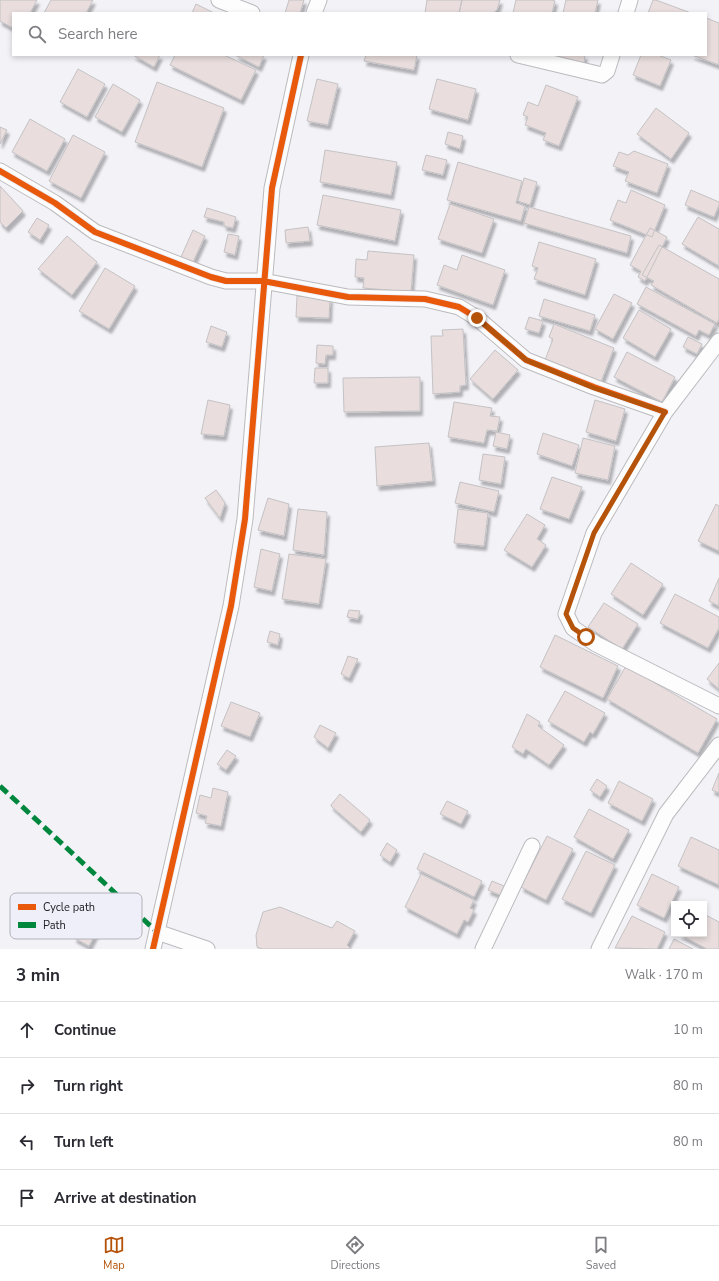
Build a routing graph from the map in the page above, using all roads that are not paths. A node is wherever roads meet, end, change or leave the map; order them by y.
1 (219, 0) edge
2 (319, 0) edge
3 (630, 0) edge
4 (249, 12) edge
5 (314, 12) edge
6 (626, 12) edge
7 (301, 56) edge
8 (522, 56) edge
9 (612, 56) edge
10 (0, 171) edge
11 (263, 281) junction
12 (719, 341) edge
13 (665, 412) junction
14 (719, 706) edge
15 (719, 744) edge
16 (532, 846) dead end
17 (157, 932) junction
18 (153, 949) edge
19 (206, 949) edge
20 (483, 949) edge
21 (599, 949) edge

1 - 4 street
2 - 5 street
3 - 6 street
7 - 11 street
8 - 9 street
10 - 11 street
11 - 13 street
11 - 17 street
12 - 13 street
13 - 14 street
15 - 21 street
16 - 20 street
17 - 18 street
17 - 19 street

